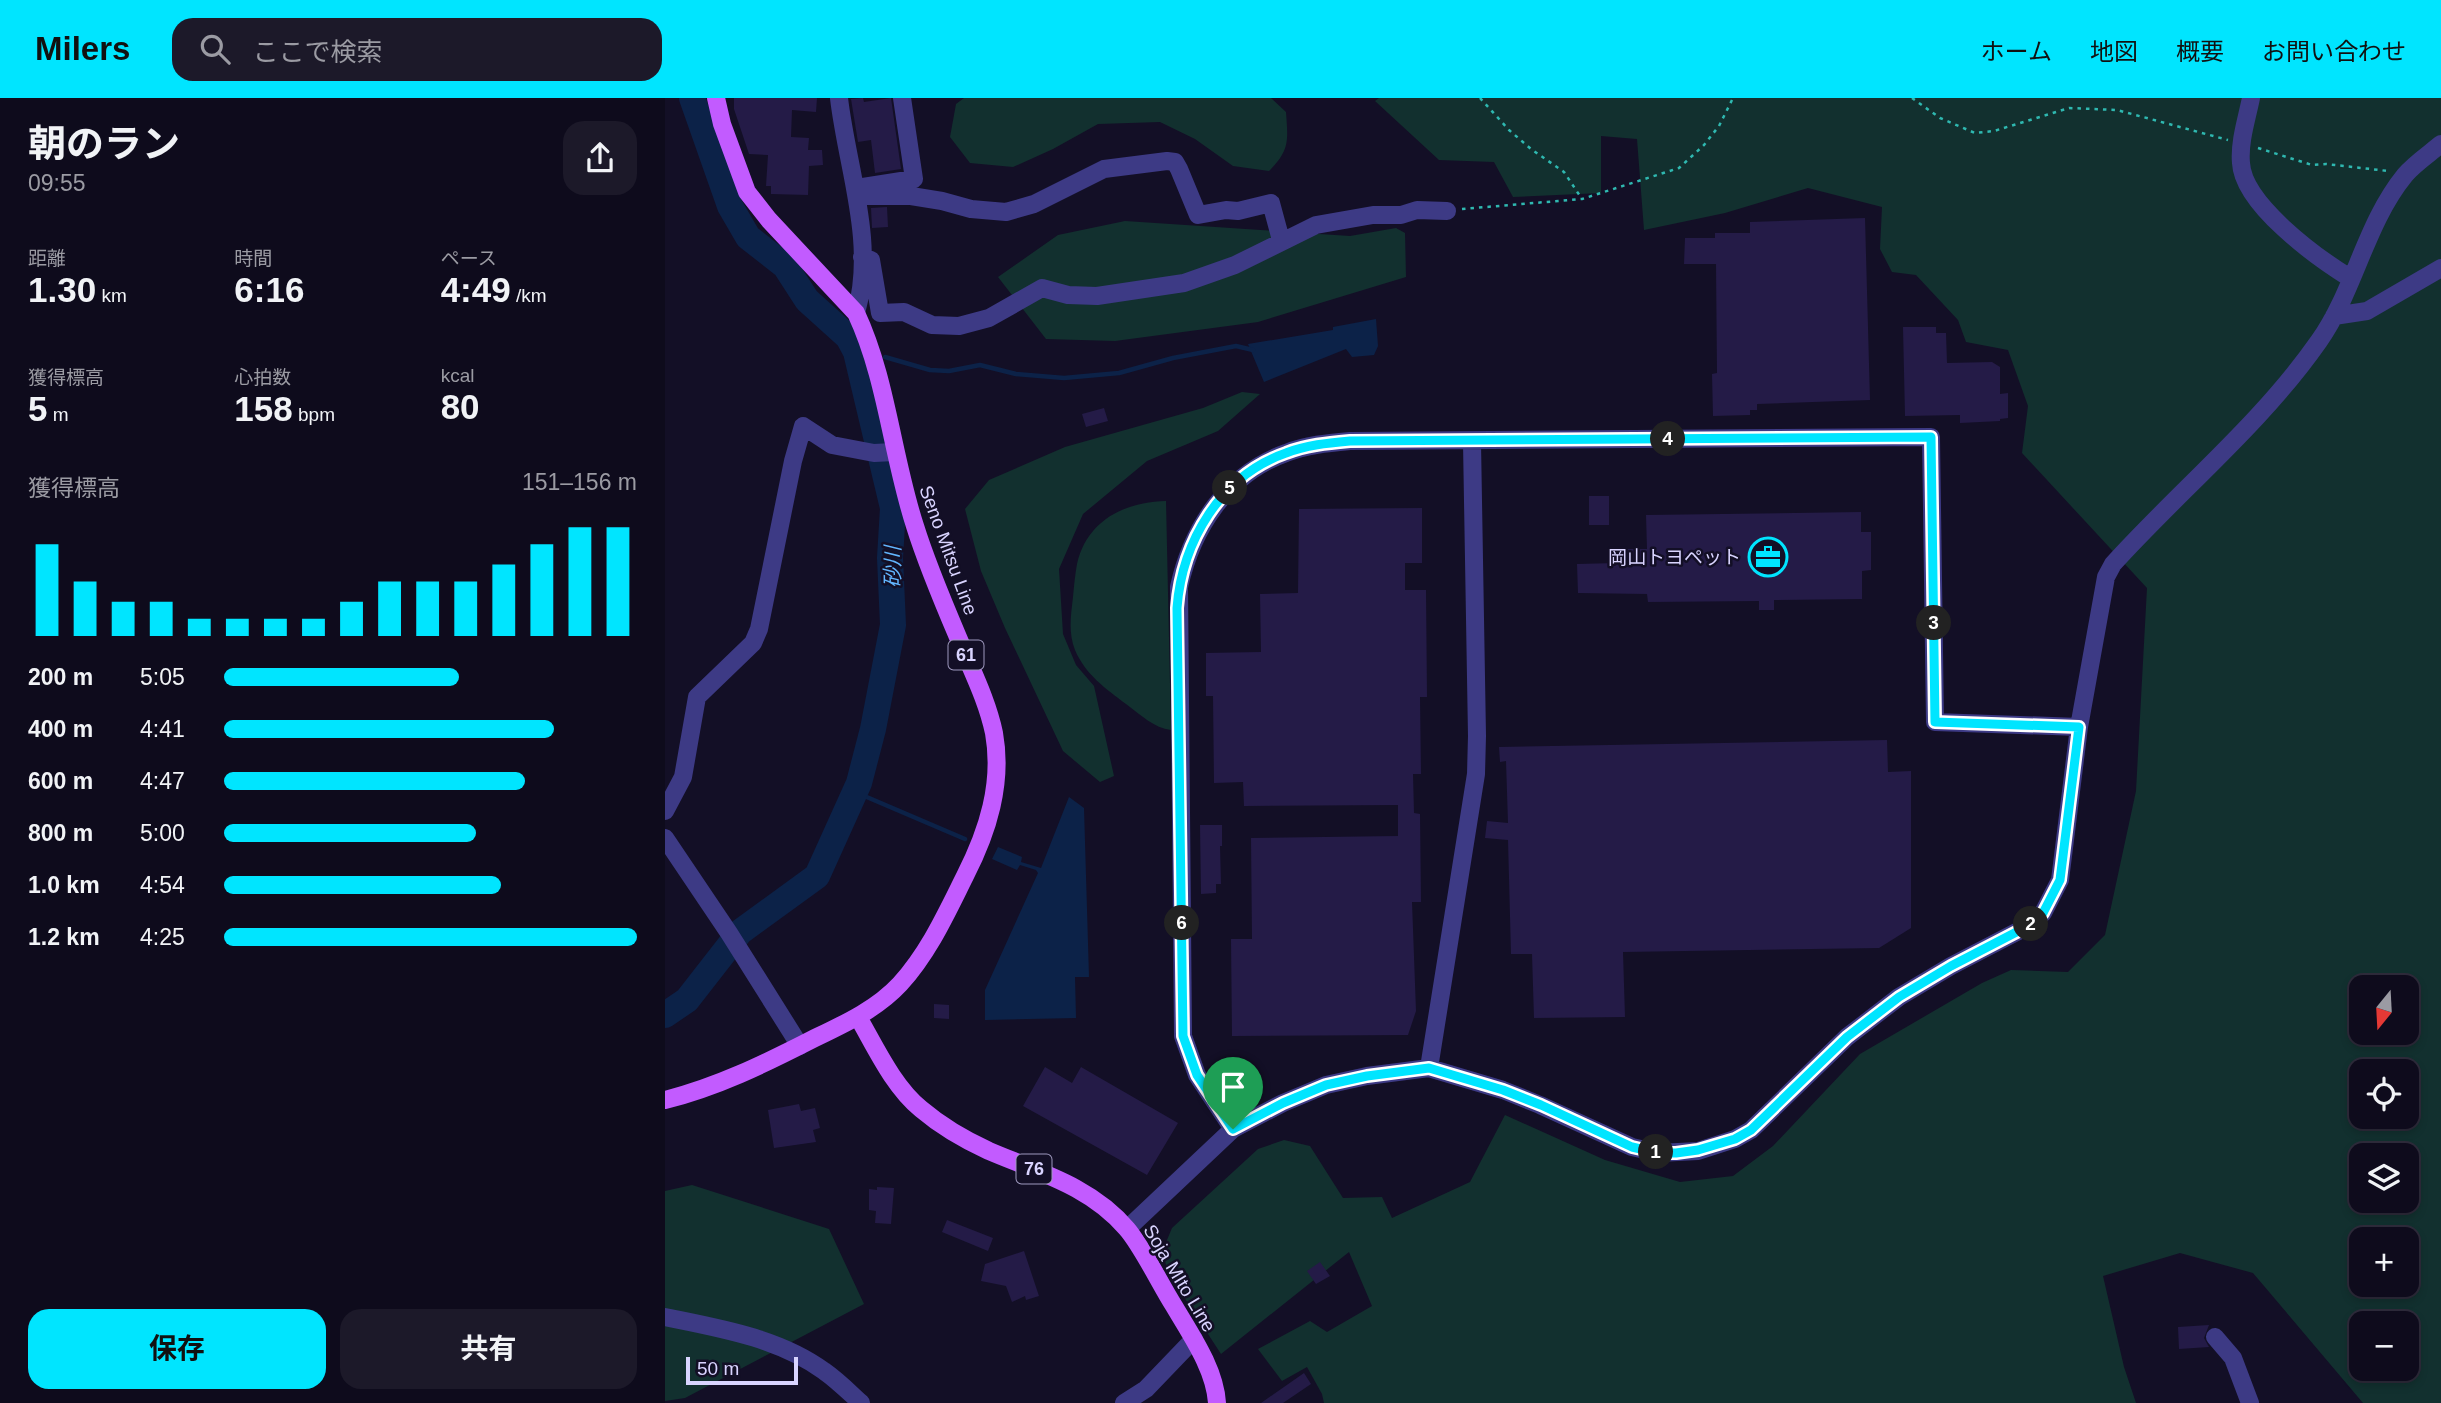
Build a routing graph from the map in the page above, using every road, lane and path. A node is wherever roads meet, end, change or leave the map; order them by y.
1 (716, 98) edge
2 (839, 98) edge
3 (902, 98) edge
4 (1480, 98) edge
5 (1733, 98) edge
6 (1912, 98) edge
7 (2251, 98) edge
8 (2243, 144) junction
9 (2441, 144) edge
10 (2406, 174) junction
11 (856, 192) junction
12 (1582, 199) junction
13 (1447, 211) joint
14 (1281, 240) junction
15 (862, 257) junction
16 (2441, 268) edge
17 (2350, 278) junction
18 (856, 313) junction
19 (2334, 316) junction
20 (1472, 442) junction
21 (884, 452) junction
22 (2079, 727) junction
23 (665, 811) edge
24 (665, 838) edge
25 (858, 1017) junction
26 (800, 1046) junction
27 (1429, 1068) junction
28 (665, 1100) edge
29 (1233, 1129) junction
30 (1127, 1229) junction
31 (665, 1317) edge
32 (2215, 1337) dead end
33 (1194, 1339) junction
34 (861, 1403) edge
35 (1124, 1403) edge
36 (1217, 1403) edge
37 (2249, 1403) edge

1 - 18 main road, Seno Mitsu Line / 61
2 - 11 street
3 - 11 street
4 - 12 path
5 - 12 path
6 - 8 path
7 - 8 street
8 - 10 path
8 - 17 street
9 - 10 street
10 - 17 street
11 - 14 street
11 - 15 street
12 - 13 path
13 - 14 street
14 - 15 street
15 - 18 street
16 - 19 street
17 - 19 street
18 - 21 main road, Seno Mitsu Line / 61
19 - 22 street
20 - 22 street
20 - 27 street
20 - 29 street
21 - 23 street
21 - 25 main road, Seno Mitsu Line / 61
22 - 27 street
24 - 26 street
25 - 26 main road, Seno Mitsu Line / 61
25 - 30 main road, Soja MIto Line / 76
26 - 28 main road, Seno Mitsu Line / 61
27 - 29 street
29 - 30 street
30 - 33 main road, Soja MIto Line / 76
31 - 34 street
32 - 37 street
33 - 35 street
33 - 36 main road, Soja MIto Line / 76

